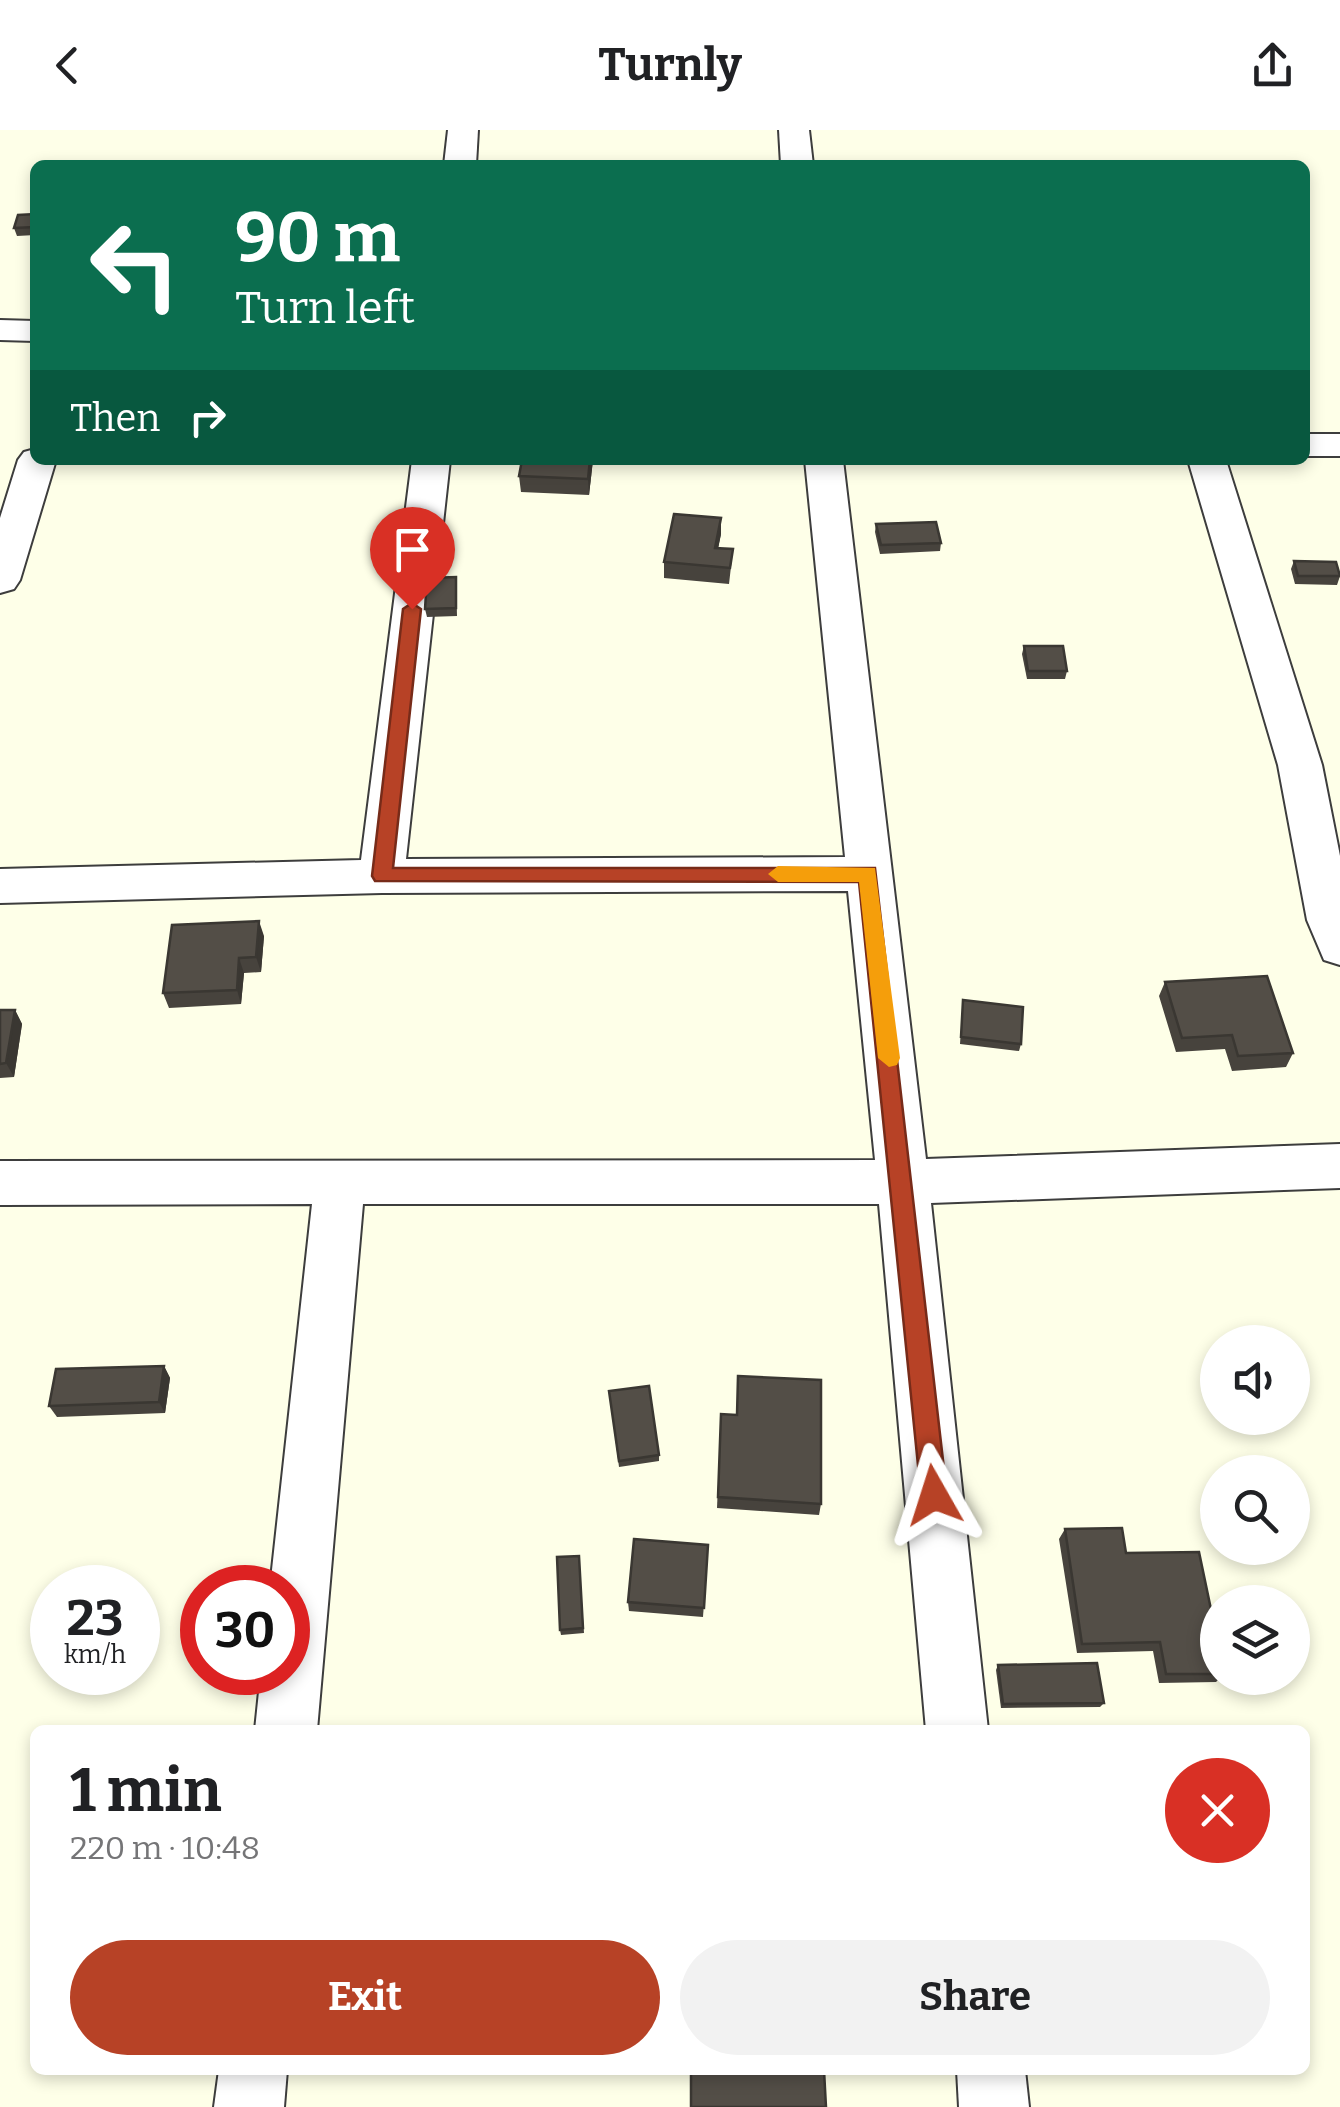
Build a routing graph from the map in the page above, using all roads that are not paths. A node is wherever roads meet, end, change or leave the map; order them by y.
1 (463, 130) edge
2 (794, 130) edge
3 (460, 160) edge
4 (797, 160) edge
5 (0, 330) edge
6 (30, 330) edge
7 (1310, 445) edge
8 (1340, 445) edge
9 (35, 465) edge
10 (430, 465) edge
11 (825, 465) edge
12 (1209, 465) edge
13 (0, 580) edge
14 (868, 874) junction
15 (382, 876) junction
16 (0, 886) edge
17 (1340, 947) edge
18 (1340, 1166) edge
19 (340, 1180) junction
20 (903, 1182) junction
21 (0, 1183) edge
22 (286, 1725) edge
23 (957, 1725) edge
24 (252, 2075) edge
25 (991, 2075) edge
26 (249, 2107) edge
27 (994, 2107) edge

1 - 3 street
2 - 4 street
5 - 6 street
7 - 8 street
9 - 13 street
10 - 15 street
11 - 14 street
12 - 17 street
14 - 15 street
14 - 20 street
15 - 16 street
18 - 20 street
19 - 20 street
19 - 21 street
19 - 22 street
20 - 23 street
24 - 26 street
25 - 27 street

